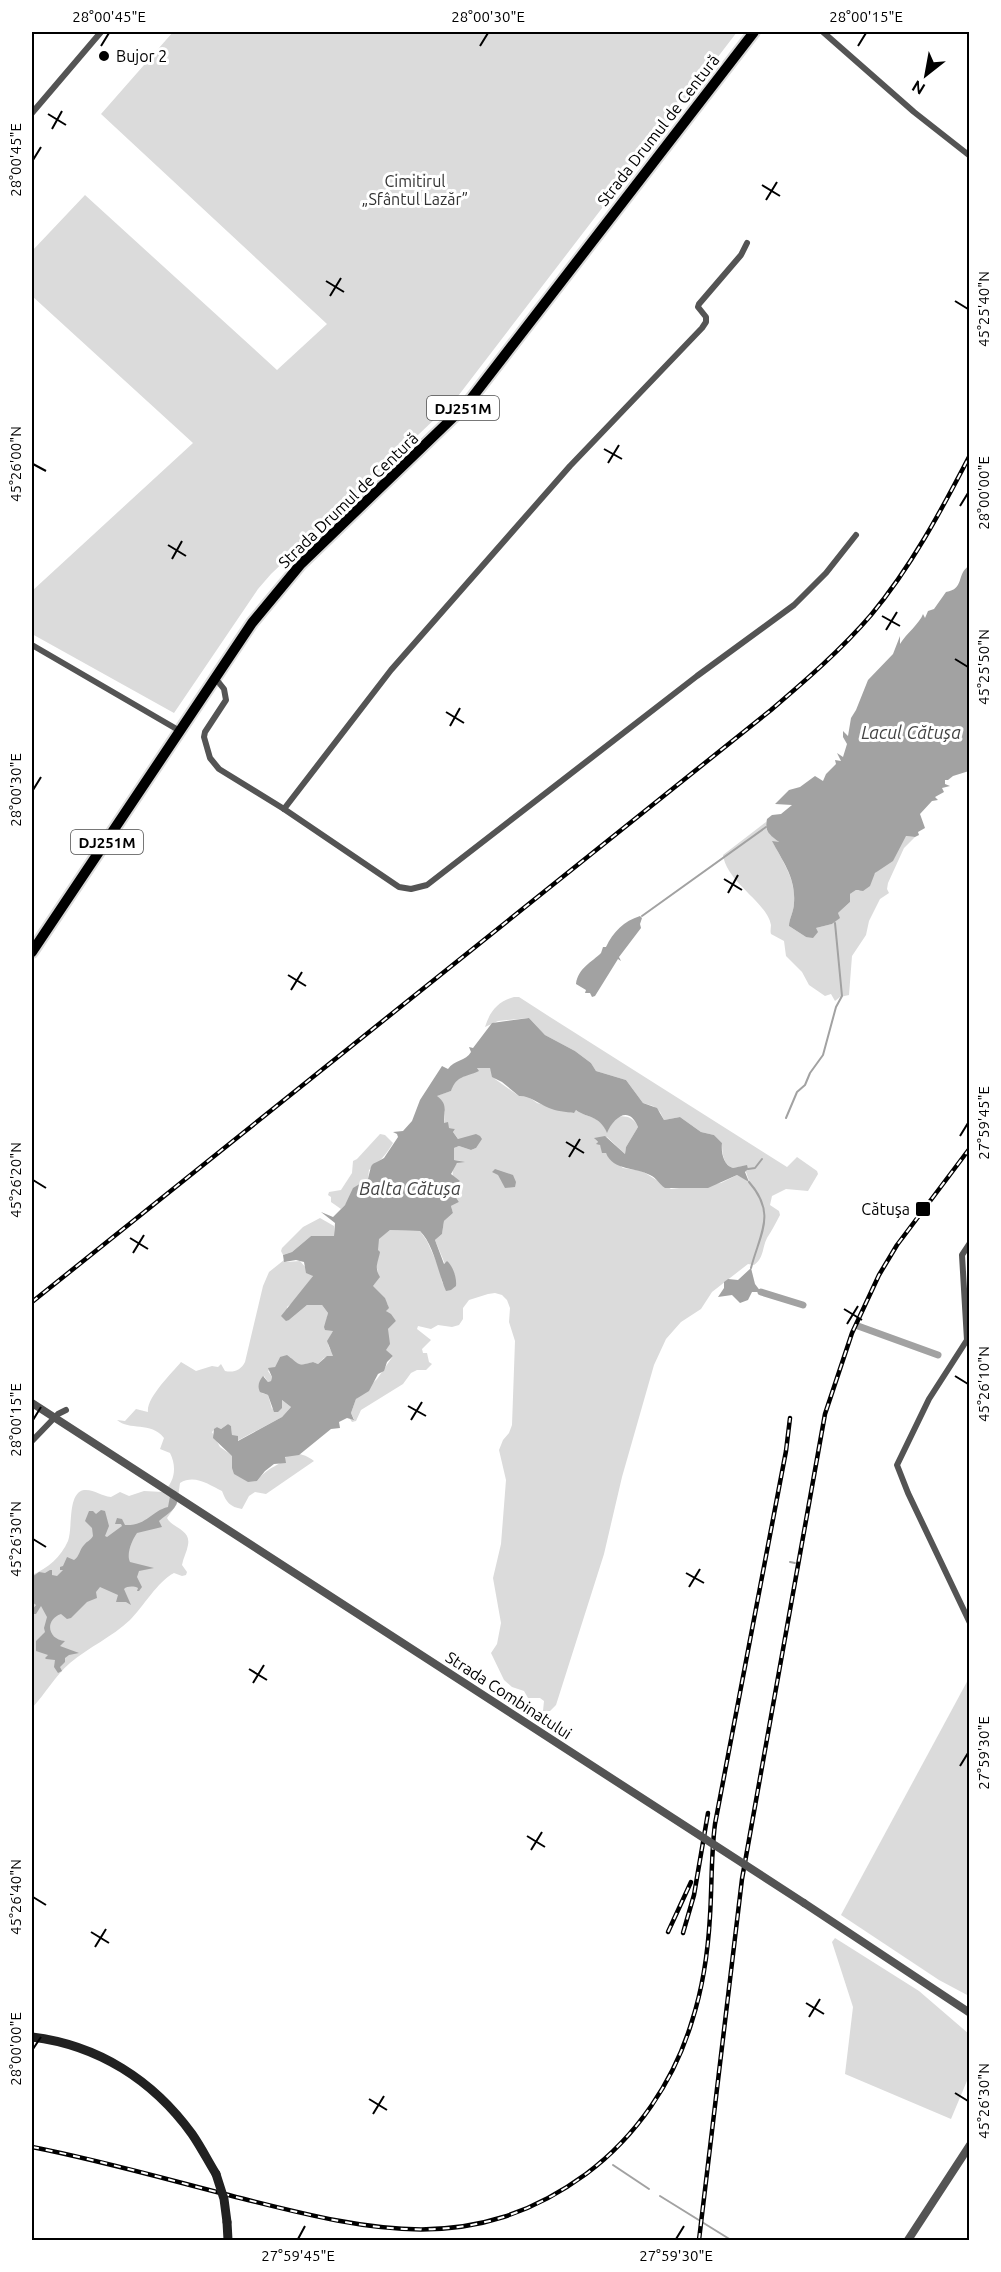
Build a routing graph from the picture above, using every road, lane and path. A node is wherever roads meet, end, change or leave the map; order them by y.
1 (101, 32) edge
2 (754, 32) edge
3 (823, 32) edge
4 (32, 113) edge
5 (969, 156) edge
6 (747, 243) dead end
7 (856, 535) dead end
8 (32, 645) edge
9 (216, 679) junction
10 (180, 731) junction
11 (284, 809) junction
12 (32, 952) edge
13 (969, 1243) edge
14 (32, 1402) edge
15 (66, 1410) dead end
16 (32, 1441) edge
17 (969, 1623) edge
18 (969, 2013) edge
19 (32, 2037) edge
20 (969, 2145) edge
21 (228, 2241) edge
22 (908, 2241) edge

1 - 4 street
2 - 9 highway, Strada Drumul de Centură / DJ251M
3 - 5 street
6 - 11 street
7 - 11 street
8 - 10 street
9 - 10 highway, Strada Drumul de Centură / DJ251M
9 - 11 street
10 - 12 highway, Strada Drumul de Centură / DJ251M
13 - 17 street
14 - 18 street, Strada Combinatului, bridge
15 - 16 street
19 - 21 main road, bridge
20 - 22 street

